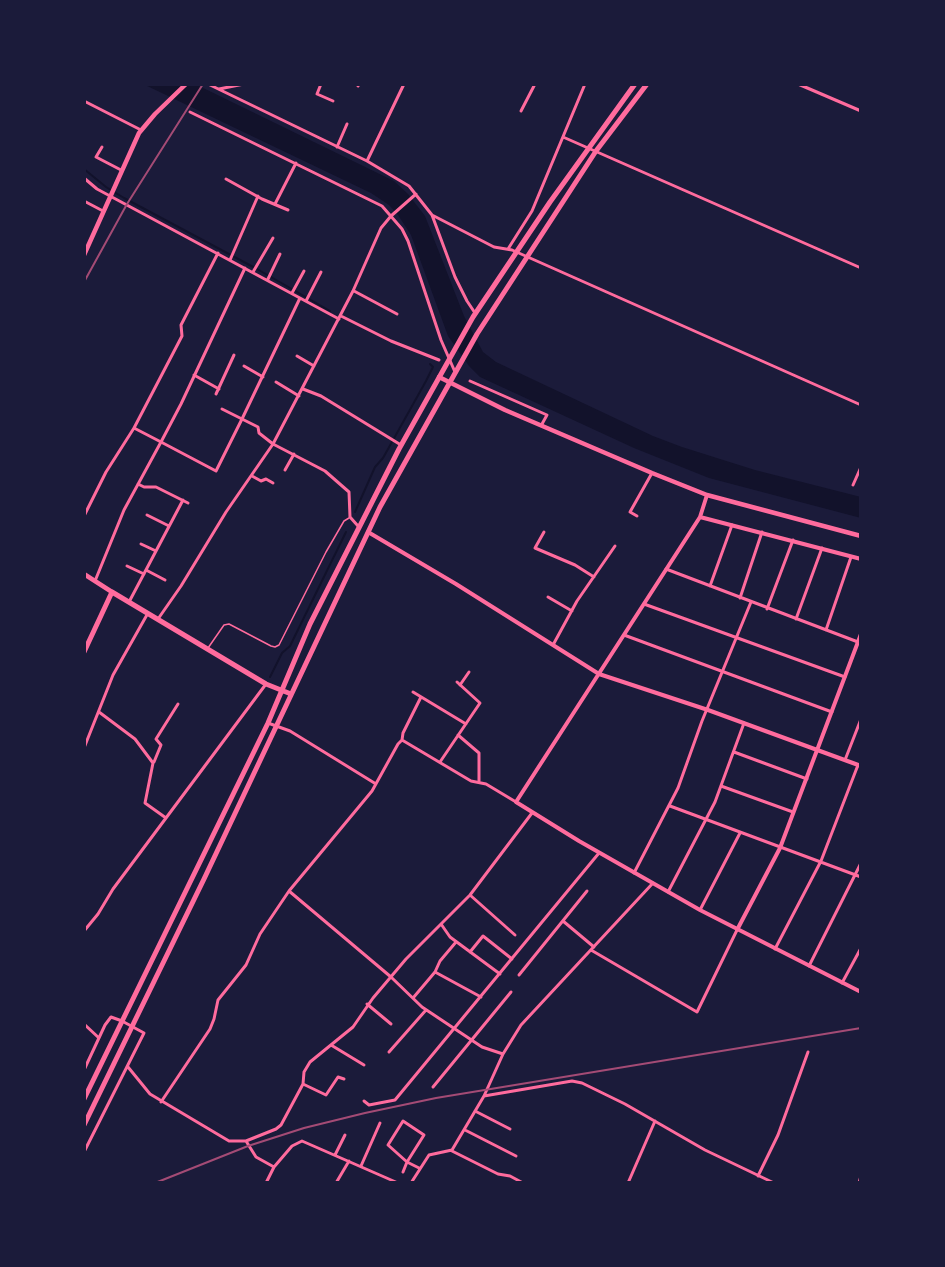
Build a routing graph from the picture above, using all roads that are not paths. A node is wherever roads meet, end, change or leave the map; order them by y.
1 (186, 84) edge
2 (208, 84) edge
3 (244, 84) edge
4 (321, 84) edge
5 (404, 84) edge
6 (535, 84) edge
7 (585, 84) edge
8 (635, 84) edge
9 (647, 84) edge
10 (798, 84) edge
11 (218, 90) junction
12 (84, 101) edge
13 (333, 101) dead end
14 (521, 111) dead end
15 (861, 111) edge
16 (190, 112) dead end
17 (347, 124) dead end
18 (142, 130) junction
19 (563, 137) junction
20 (102, 147) dead end
21 (337, 147) junction
22 (589, 147) junction
23 (596, 151) junction
24 (367, 161) junction
25 (296, 163) junction
26 (121, 170) junction
27 (84, 178) edge
28 (226, 178) dead end
29 (110, 195) junction
30 (415, 195) junction
31 (258, 196) junction
32 (84, 201) edge
33 (275, 204) junction
34 (288, 210) dead end
35 (103, 211) junction
36 (393, 215) junction
37 (432, 215) junction
38 (273, 238) dead end
39 (508, 249) junction
40 (218, 253) junction
41 (517, 253) junction
42 (84, 254) edge
43 (280, 254) dead end
44 (528, 258) junction
45 (230, 260) junction
46 (245, 268) junction
47 (861, 268) edge
48 (304, 271) dead end
49 (253, 272) junction
50 (321, 272) dead end
51 (318, 279) junction
52 (267, 280) junction
53 (325, 282) dead end
54 (354, 291) junction
55 (292, 294) junction
56 (300, 298) junction
57 (306, 301) junction
58 (397, 314) dead end
59 (474, 315) junction
60 (340, 317) junction
61 (234, 355) dead end
62 (297, 356) dead end
63 (227, 357) dead end
64 (449, 358) junction
65 (232, 360) junction
66 (439, 360) dead end
67 (244, 366) dead end
68 (315, 366) junction
69 (456, 373) junction
70 (194, 375) junction
71 (263, 377) junction
72 (439, 377) junction
73 (470, 381) dead end
74 (276, 382) dead end
75 (450, 382) junction
76 (219, 388) junction
77 (303, 389) junction
78 (216, 393) dead end
79 (298, 396) junction
80 (861, 405) edge
81 (222, 409) dead end
82 (242, 419) junction
83 (543, 424) junction
84 (134, 428) junction
85 (161, 442) junction
86 (273, 444) junction
87 (401, 446) junction
88 (294, 454) junction
89 (861, 467) edge
90 (285, 470) dead end
91 (652, 473) junction
92 (252, 476) junction
93 (273, 483) dead end
94 (138, 484) junction
95 (853, 485) dead end
96 (707, 495) junction
97 (183, 500) junction
98 (188, 503) dead end
99 (147, 515) dead end
100 (84, 516) edge
101 (637, 516) dead end
102 (350, 517) junction
103 (700, 517) junction
104 (732, 525) junction
105 (170, 526) junction
106 (358, 526) junction
107 (368, 532) junction
108 (543, 532) dead end
109 (762, 532) junction
110 (861, 536) edge
111 (793, 540) junction
112 (141, 544) dead end
113 (615, 546) dead end
114 (822, 548) junction
115 (156, 551) junction
116 (851, 556) junction
117 (861, 559) edge
118 (128, 566) dead end
119 (666, 569) junction
120 (145, 572) junction
121 (84, 574) edge
122 (594, 577) junction
123 (165, 580) dead end
124 (95, 581) junction
125 (710, 586) junction
126 (112, 592) junction
127 (548, 597) dead end
128 (740, 598) junction
129 (129, 602) junction
130 (751, 602) junction
131 (644, 604) junction
132 (767, 609) junction
133 (572, 611) junction
134 (148, 613) junction
135 (158, 619) junction
136 (796, 619) junction
137 (826, 630) junction
138 (861, 634) edge
139 (624, 635) junction
140 (736, 638) junction
141 (858, 642) junction
142 (553, 645) junction
143 (208, 649) junction
144 (84, 652) edge
145 (469, 672) dead end
146 (723, 672) junction
147 (598, 674) junction
148 (845, 677) junction
149 (456, 682) dead end
150 (266, 684) junction
151 (460, 685) junction
152 (281, 690) junction
153 (413, 692) dead end
154 (291, 694) junction
155 (421, 697) junction
156 (178, 704) dead end
157 (708, 710) junction
158 (99, 712) junction
159 (832, 712) junction
160 (861, 720) edge
161 (268, 723) junction
162 (744, 723) junction
163 (466, 724) junction
164 (276, 727) junction
165 (859, 728) edge
166 (458, 735) junction
167 (402, 740) junction
168 (84, 748) edge
169 (818, 750) junction
170 (734, 752) junction
171 (845, 760) junction
172 (439, 762) junction
173 (153, 763) junction
174 (859, 766) edge
175 (807, 779) junction
176 (479, 782) junction
177 (376, 784) junction
178 (722, 786) junction
179 (516, 802) junction
180 (670, 806) junction
181 (532, 813) junction
182 (794, 813) junction
183 (167, 819) junction
184 (705, 820) junction
185 (740, 833) junction
186 (780, 848) junction
187 (599, 853) junction
188 (821, 861) junction
189 (861, 863) edge
190 (634, 873) junction
191 (856, 875) junction
192 (861, 877) edge
193 (652, 883) junction
194 (289, 891) junction
195 (587, 891) dead end
196 (668, 892) junction
197 (470, 895) junction
198 (700, 910) junction
199 (563, 921) junction
200 (441, 924) junction
201 (737, 930) junction
202 (84, 931) edge
203 (515, 935) dead end
204 (456, 942) junction
205 (861, 948) edge
206 (593, 949) junction
207 (775, 949) junction
208 (470, 952) junction
209 (512, 959) junction
210 (809, 966) junction
211 (435, 972) junction
212 (500, 974) junction
213 (519, 975) dead end
214 (391, 977) junction
215 (842, 983) junction
216 (512, 992) dead end
217 (861, 992) edge
218 (481, 997) junction
219 (413, 998) junction
220 (367, 1004) junction
221 (426, 1010) junction
222 (122, 1021) junction
223 (84, 1024) edge
224 (391, 1024) dead end
225 (133, 1026) junction
226 (455, 1028) junction
227 (99, 1038) junction
228 (472, 1040) junction
229 (331, 1045) junction
230 (389, 1052) dead end
231 (808, 1052) dead end
232 (503, 1054) junction
233 (364, 1065) dead end
234 (128, 1067) junction
235 (84, 1070) edge
236 (344, 1079) dead end
237 (303, 1084) junction
238 (433, 1087) dead end
239 (484, 1096) junction
240 (84, 1099) edge
241 (364, 1101) dead end
242 (161, 1102) junction
243 (475, 1111) junction
244 (655, 1121) junction
245 (380, 1123) dead end
246 (84, 1125) edge
247 (510, 1129) dead end
248 (464, 1130) junction
249 (345, 1135) dead end
250 (246, 1141) junction
251 (452, 1150) junction
252 (84, 1151) edge
253 (335, 1155) junction
254 (516, 1156) dead end
255 (348, 1161) junction
256 (407, 1162) junction
257 (361, 1166) junction
258 (274, 1167) junction
259 (419, 1168) junction
260 (403, 1172) dead end
261 (505, 1176) junction
262 (758, 1176) junction
263 (861, 1176) edge
264 (266, 1183) edge
265 (336, 1183) edge
266 (398, 1183) edge
267 (411, 1183) edge
268 (502, 1183) edge
269 (523, 1183) edge
270 (628, 1183) edge
271 (774, 1183) edge
272 (859, 1183) edge

1 - 18 main road
2 - 11 street
3 - 11 street
4 - 13 street
5 - 24 street
6 - 14 street
7 - 19 street
8 - 22 highway
9 - 23 highway
10 - 15 street
11 - 21 street
12 - 18 street
16 - 25 street
17 - 21 street
18 - 26 main road
19 - 22 street
19 - 39 street
20 - 26 street
21 - 24 street
22 - 23 street
22 - 41 highway
23 - 44 highway
23 - 47 street
24 - 30 street
25 - 33 street
25 - 36 street
26 - 29 main road
27 - 29 street
28 - 31 street
29 - 35 main road
29 - 40 street
30 - 36 street
30 - 37 street
31 - 33 street
31 - 45 street
32 - 35 street
33 - 34 street
35 - 42 main road
36 - 54 street
36 - 64 street
37 - 39 street
37 - 59 street
38 - 49 street
39 - 41 street
40 - 45 street
40 - 84 street
41 - 44 street
41 - 59 highway
43 - 52 street
44 - 69 highway
44 - 80 street
45 - 46 street
46 - 49 street
46 - 70 street
48 - 55 street
49 - 52 street
50 - 51 street
51 - 53 street
51 - 57 street
52 - 55 street
54 - 58 street
54 - 60 street
55 - 56 street
56 - 57 street
56 - 71 street
57 - 60 street
59 - 64 highway
60 - 66 street
60 - 68 street
61 - 65 street
62 - 68 street
63 - 65 street
64 - 69 street
64 - 72 highway
65 - 76 street
67 - 71 street
68 - 77 street
69 - 75 highway
70 - 76 street
70 - 85 street
71 - 82 street
72 - 75 main road
72 - 87 highway
73 - 83 street
74 - 79 street
75 - 83 main road
75 - 107 highway
76 - 78 street
77 - 79 street
77 - 87 street
79 - 86 street
81 - 82 street
82 - 85 street
82 - 86 street
83 - 91 main road
84 - 85 street
84 - 100 street
85 - 94 street
86 - 88 street
86 - 92 street
87 - 106 highway
88 - 90 street
88 - 102 street
89 - 95 street
91 - 96 main road
91 - 101 street
92 - 93 street
92 - 135 street
94 - 97 street
94 - 124 street
96 - 103 street
96 - 110 main road
97 - 98 street
97 - 105 street
99 - 105 street
102 - 106 street
102 - 143 lane
103 - 104 street
103 - 119 street
104 - 109 street
104 - 125 street
105 - 115 street
106 - 107 highway
106 - 152 highway
107 - 142 street
107 - 154 highway
108 - 122 street
109 - 111 street
109 - 128 street
111 - 114 street
111 - 132 street
112 - 115 street
113 - 122 street
114 - 116 street
114 - 136 street
115 - 120 street
116 - 117 street
116 - 137 street
118 - 120 street
119 - 125 street
119 - 131 street
120 - 123 street
120 - 129 street
121 - 124 main road
122 - 133 street
124 - 126 main road
125 - 128 street
126 - 129 highway
126 - 144 highway
127 - 133 street
128 - 130 street
129 - 134 highway
130 - 132 street
130 - 140 street
131 - 139 street
131 - 140 street
132 - 136 street
133 - 142 street
134 - 135 highway
134 - 158 street
135 - 143 highway
136 - 137 street
137 - 141 street
138 - 141 street
139 - 146 street
139 - 147 street
140 - 146 street
140 - 148 street
141 - 148 street
142 - 147 street
143 - 150 highway
145 - 151 street
146 - 157 street
146 - 159 street
147 - 157 street
147 - 179 street
148 - 159 street
149 - 151 street
150 - 152 highway
150 - 183 street
151 - 163 street
152 - 154 highway
152 - 161 highway
153 - 155 street
154 - 164 highway
155 - 163 street
155 - 167 street
156 - 173 street
157 - 162 street
157 - 180 street
158 - 168 street
158 - 173 street
159 - 169 street
160 - 165 street
161 - 164 street
161 - 222 highway
162 - 169 street
162 - 170 street
163 - 166 street
164 - 177 street
164 - 225 highway
165 - 171 street
166 - 172 street
166 - 176 street
167 - 172 street
167 - 177 street
169 - 171 street
169 - 175 street
170 - 175 street
170 - 178 street
171 - 174 street
172 - 176 street
173 - 183 street
174 - 188 street
175 - 182 street
176 - 179 street
177 - 194 street
178 - 182 street
178 - 184 street
179 - 181 street
180 - 184 street
180 - 190 street
181 - 187 street
181 - 197 street
182 - 186 street
183 - 202 street
184 - 185 street
184 - 196 street
185 - 186 street
185 - 198 street
186 - 188 street
186 - 201 street
187 - 190 street
187 - 209 street
188 - 191 street
188 - 207 street
189 - 191 street
190 - 193 street
191 - 192 street
191 - 210 street
193 - 196 street
193 - 206 street
194 - 214 street
194 - 242 street
195 - 199 street
196 - 198 street
197 - 200 street
197 - 203 street
198 - 201 street
199 - 206 street
199 - 213 street
200 - 204 street
200 - 214 street
201 - 206 street
201 - 207 street
204 - 208 street
204 - 211 street
205 - 215 street
206 - 232 street
207 - 210 street
208 - 209 street
208 - 212 street
209 - 212 street
210 - 215 street
211 - 218 street
211 - 219 street
212 - 218 street
214 - 219 street
214 - 220 street
215 - 217 street
216 - 228 street
218 - 226 street
219 - 221 street
220 - 224 street
220 - 229 street
221 - 226 street
221 - 230 street
222 - 225 street
222 - 227 street
222 - 240 highway
223 - 227 street
225 - 234 street
225 - 246 highway
226 - 228 street
226 - 241 street
227 - 235 street
228 - 232 street
228 - 238 street
229 - 233 street
229 - 237 street
231 - 262 street
232 - 239 street
234 - 242 street
234 - 252 street
236 - 237 street
237 - 250 street
239 - 243 street
239 - 244 street
242 - 250 street
243 - 247 street
243 - 248 street
244 - 262 street
244 - 270 street
245 - 257 street
248 - 251 street
248 - 254 street
249 - 253 street
250 - 258 street
251 - 259 street
251 - 261 street
253 - 255 street
253 - 258 street
255 - 257 street
255 - 265 street
256 - 256 street
256 - 259 street
256 - 260 street
257 - 266 street
258 - 264 street
259 - 267 street
261 - 268 street
261 - 269 street
262 - 271 street
263 - 272 street

